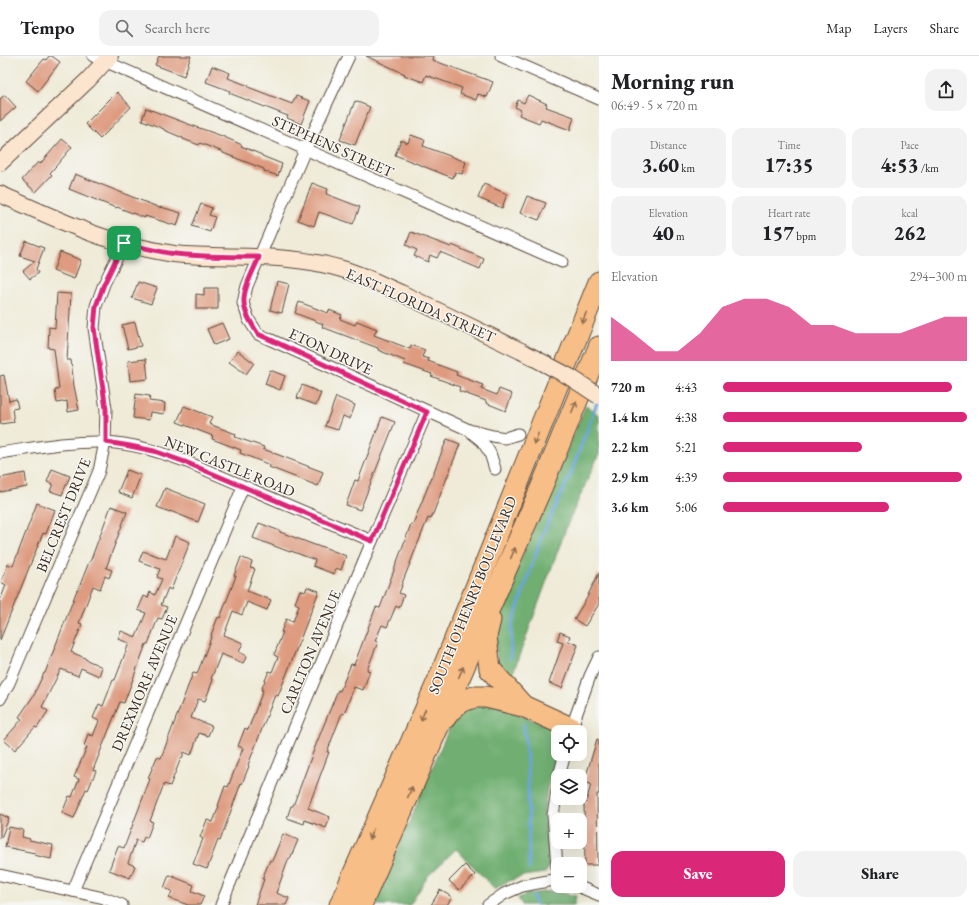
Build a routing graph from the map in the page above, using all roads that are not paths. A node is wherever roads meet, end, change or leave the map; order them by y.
1 (348, 56) edge
2 (501, 56) edge
3 (103, 58) edge
4 (520, 60) edge
5 (599, 100) edge
6 (305, 150) junction
7 (0, 163) edge
8 (0, 194) edge
9 (124, 243) junction
10 (259, 257) junction
11 (562, 262) dead end
12 (599, 282) edge
13 (599, 347) edge
14 (599, 396) edge
15 (427, 412) junction
16 (469, 430) junction
17 (518, 434) dead end
18 (106, 442) junction
19 (0, 453) edge
20 (495, 469) dead end
21 (243, 487) junction
22 (372, 541) junction
23 (501, 581) junction
24 (599, 657) edge
25 (0, 699) edge
26 (523, 706) junction
27 (561, 725) edge
28 (573, 725) edge
29 (435, 733) junction
30 (555, 805) edge
31 (556, 857) edge
32 (0, 875) edge
33 (551, 880) edge
34 (587, 890) edge
35 (73, 891) junction
36 (599, 895) edge
37 (122, 905) edge
38 (221, 905) edge
39 (340, 905) edge
40 (361, 905) edge
41 (488, 905) edge

1 - 6 street, ETON DRIVE
2 - 4 street
3 - 6 street, STEPHENS STREET
3 - 7 main road
4 - 5 street
6 - 10 street, ETON DRIVE
6 - 11 street, STEPHENS STREET
8 - 9 main road, EAST FLORIDA STREET
9 - 10 main road, EAST FLORIDA STREET
9 - 18 street, BELCREST DRIVE
10 - 14 main road, EAST FLORIDA STREET, bridge
10 - 15 street, ETON DRIVE
12 -> 39 highway, SOUTH O'HENRY BOULEVARD
23 -> 13 highway, SOUTH O'HENRY BOULEVARD
15 - 16 street, ETON DRIVE
15 - 22 street, CARLTON AVENUE
16 - 17 street, ETON DRIVE
16 - 20 street, ETON DRIVE
18 - 19 street, NEW CASTLE ROAD
18 - 21 street, NEW CASTLE ROAD
18 - 25 street, BELCREST DRIVE
21 - 22 street, NEW CASTLE ROAD
21 - 35 street, DREXMORE AVENUE
22 - 38 street, CARLTON AVENUE
23 - 26 highway
29 -> 23 highway, SOUTH O'HENRY BOULEVARD
24 - 28 street
26 - 27 highway
26 - 29 highway
40 -> 29 highway, SOUTH O'HENRY BOULEVARD
30 - 31 street
32 - 35 street
33 - 41 street
34 - 36 street
35 - 37 street

